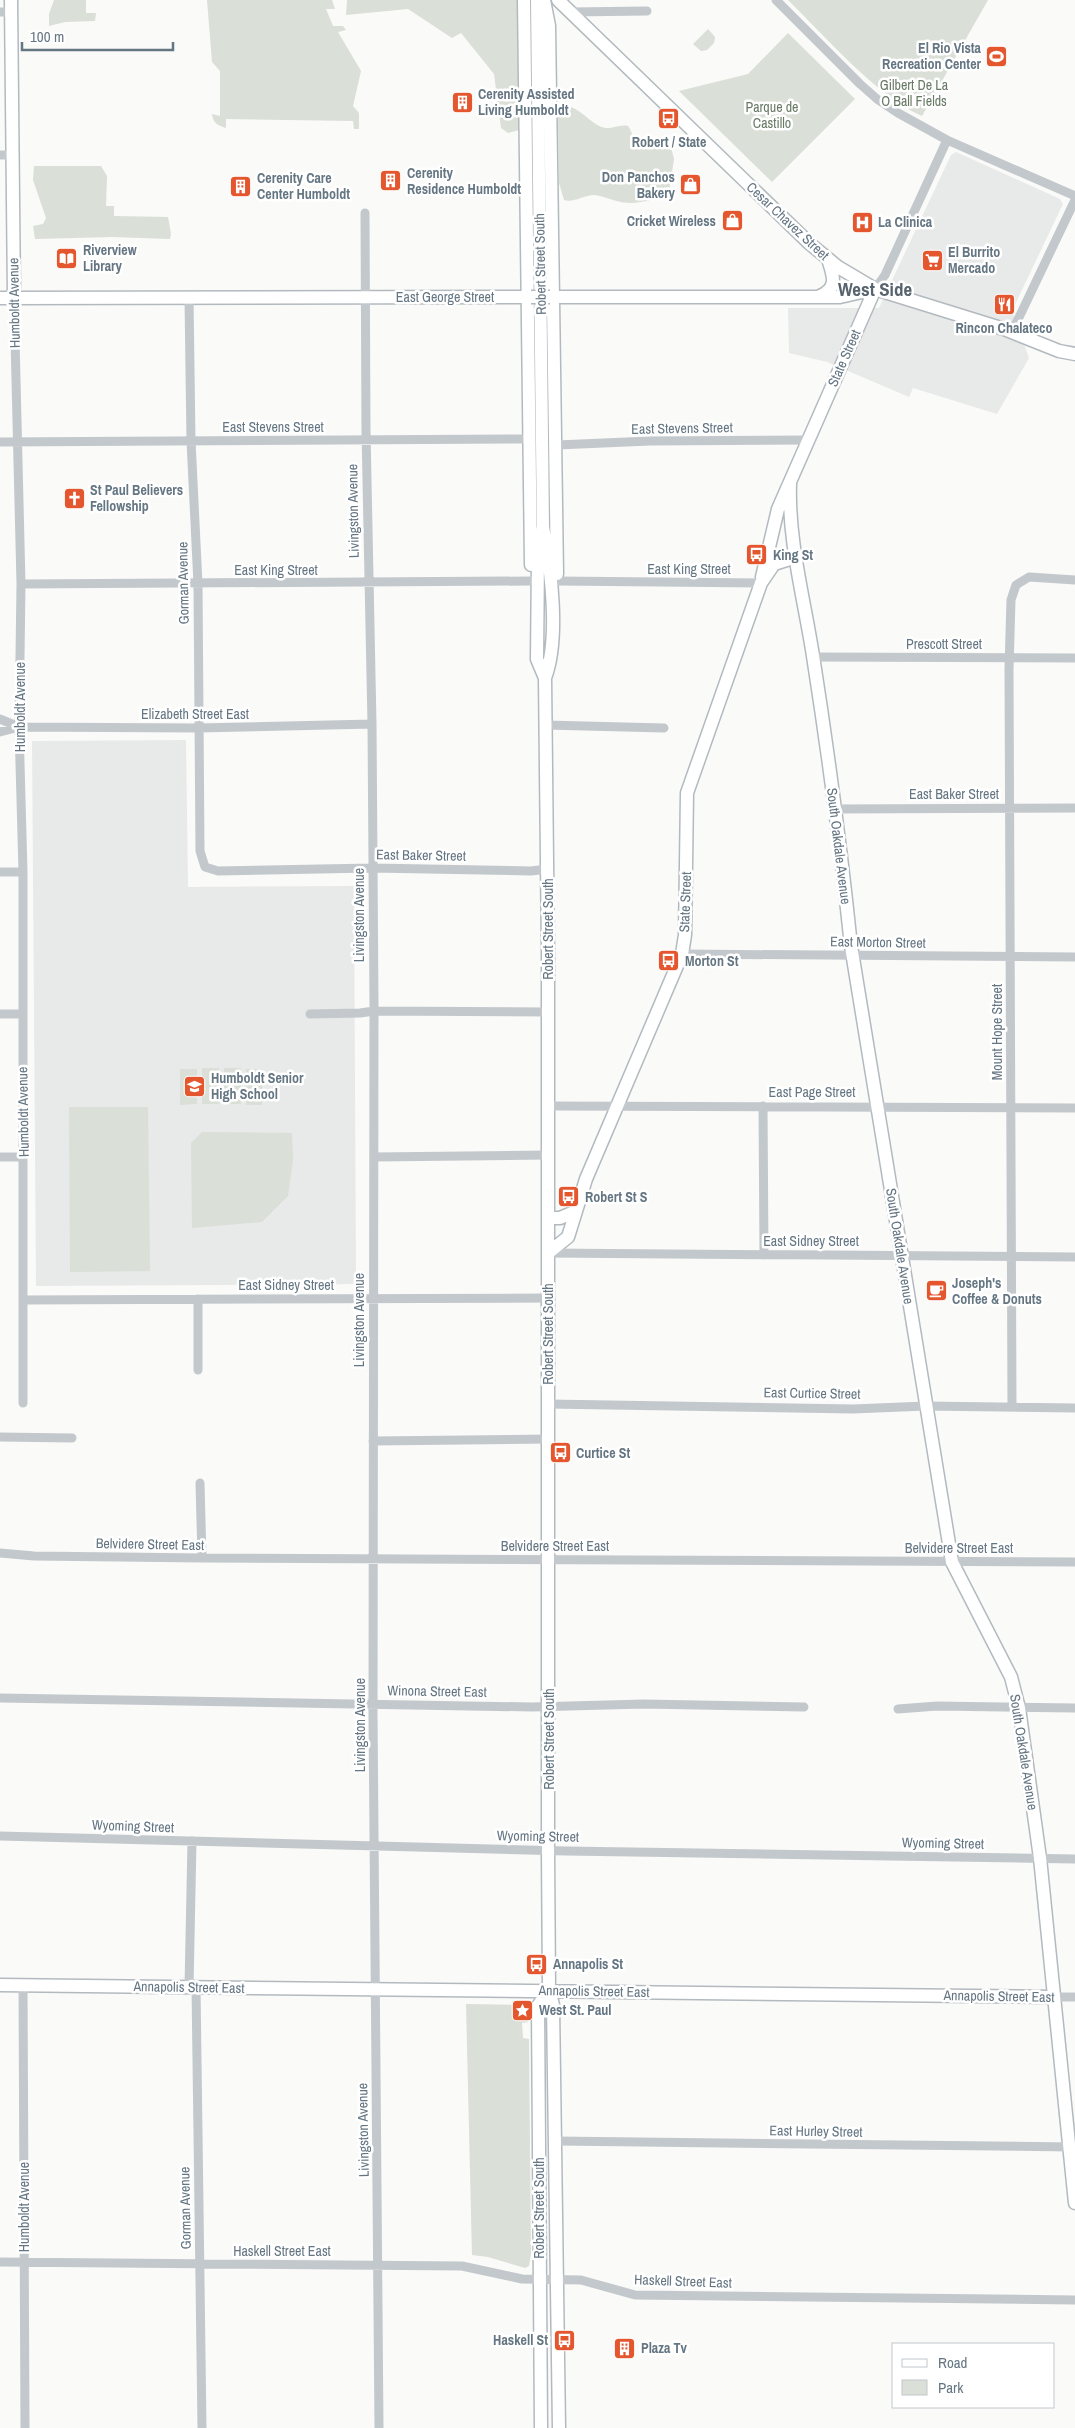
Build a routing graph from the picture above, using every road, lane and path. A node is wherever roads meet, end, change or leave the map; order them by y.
1 (524, 0) edge
2 (537, 0) edge
3 (544, 0) edge
4 (558, 0) edge
5 (776, 0) edge
6 (7, 8) edge
7 (647, 11) dead end
8 (570, 12) junction
9 (946, 140) junction
10 (6, 155) edge
11 (1075, 196) edge
12 (1075, 200) edge
13 (365, 212) dead end
14 (828, 259) junction
15 (875, 289) junction
16 (818, 296) junction
17 (529, 297) junction
18 (552, 297) junction
19 (0, 298) edge
20 (14, 298) junction
21 (189, 298) junction
22 (365, 298) junction
23 (1012, 332) junction
24 (1074, 356) edge
25 (530, 439) junction
26 (807, 440) junction
27 (191, 441) junction
28 (366, 441) junction
29 (0, 442) edge
30 (16, 442) junction
31 (556, 444) junction
32 (790, 482) junction
33 (543, 527) junction
34 (796, 557) junction
35 (1075, 580) edge
36 (531, 581) junction
37 (557, 581) junction
38 (761, 583) junction
39 (21, 584) junction
40 (198, 584) junction
41 (368, 584) junction
42 (552, 605) junction
43 (538, 606) junction
44 (813, 657) junction
45 (1011, 658) junction
46 (1075, 658) edge
47 (545, 678) junction
48 (0, 719) edge
49 (372, 724) junction
50 (545, 725) junction
51 (19, 727) junction
52 (198, 728) junction
53 (664, 728) dead end
54 (0, 732) edge
55 (1009, 808) junction
56 (1075, 808) edge
57 (834, 809) junction
58 (204, 867) joint
59 (372, 868) junction
60 (547, 869) junction
61 (0, 872) edge
62 (22, 872) junction
63 (682, 954) junction
64 (852, 956) junction
65 (1010, 957) junction
66 (1075, 957) edge
67 (374, 1011) junction
68 (548, 1012) junction
69 (0, 1014) edge
70 (22, 1014) junction
71 (310, 1014) dead end
72 (548, 1106) junction
73 (763, 1106) junction
74 (877, 1106) junction
75 (618, 1107) junction
76 (1009, 1108) junction
77 (1075, 1108) edge
78 (548, 1155) junction
79 (0, 1157) edge
80 (23, 1157) junction
81 (374, 1157) junction
82 (574, 1212) junction
83 (548, 1218) junction
84 (548, 1253) junction
85 (764, 1255) junction
86 (902, 1256) junction
87 (1010, 1256) junction
88 (1075, 1257) edge
89 (548, 1298) junction
90 (373, 1299) junction
91 (24, 1300) junction
92 (198, 1300) junction
93 (198, 1370) dead end
94 (23, 1403) dead end
95 (548, 1404) junction
96 (926, 1406) junction
97 (1012, 1407) junction
98 (1075, 1408) edge
99 (0, 1437) edge
100 (72, 1438) dead end
101 (549, 1439) junction
102 (373, 1441) junction
103 (200, 1482) dead end
104 (0, 1554) edge
105 (202, 1558) junction
106 (374, 1558) junction
107 (548, 1559) junction
108 (952, 1562) junction
109 (1075, 1562) edge
110 (5, 1698) edge
111 (373, 1704) junction
112 (549, 1706) junction
113 (804, 1708) dead end
114 (1019, 1708) junction
115 (1075, 1708) edge
116 (898, 1709) dead end
117 (0, 1836) edge
118 (192, 1841) junction
119 (374, 1846) junction
120 (548, 1850) junction
121 (1040, 1858) junction
122 (1075, 1858) edge
123 (0, 1985) edge
124 (23, 1985) junction
125 (193, 1987) junction
126 (375, 1989) junction
127 (549, 1990) junction
128 (1054, 1997) junction
129 (1075, 1997) edge
130 (556, 2141) junction
131 (1073, 2147) edge
132 (1075, 2203) edge
133 (0, 2262) edge
134 (24, 2262) junction
135 (199, 2264) junction
136 (378, 2265) junction
137 (558, 2279) junction
138 (540, 2280) junction
139 (1075, 2300) edge
140 (25, 2428) edge
141 (202, 2428) edge
142 (379, 2428) edge
143 (541, 2428) edge
144 (559, 2428) edge

1 - 17 main road
2 - 33 main road, Robert Street South
3 - 18 main road
4 - 8 main road, Cesar Chavez Street
5 - 9 street
6 - 10 main road, Humboldt Avenue
7 - 8 street
8 - 14 main road, Cesar Chavez Street
9 - 11 street
9 - 15 street, State Street
10 - 20 main road, Humboldt Avenue
12 - 23 street
13 - 22 street, Livingston Avenue
14 - 15 main road, Cesar Chavez Street
14 - 16 main road
15 - 16 main road, East George Street
15 - 23 main road, Cesar Chavez Street
15 - 26 main road, State Street
16 - 18 main road, East George Street
17 - 18 main road, East George Street, bridge
17 - 22 main road, East George Street
17 - 25 main road
18 - 31 main road
19 - 20 main road, East George Street
20 - 21 main road, East George Street
20 - 30 street, Humboldt Avenue
21 - 22 main road, East George Street
21 - 27 street, Gorman Avenue
22 - 28 street, Livingston Avenue
23 - 24 main road, Cesar Chavez Street
25 - 28 street, East Stevens Street
25 - 36 main road
26 - 31 street, East Stevens Street
26 - 32 main road, State Street
27 - 28 street, East Stevens Street
27 - 30 street, East Stevens Street
27 - 40 street, Gorman Avenue
28 - 41 street, Livingston Avenue
29 - 30 street, East Stevens Street
30 - 39 street, Humboldt Avenue
31 - 37 main road
32 - 34 main road, South Oakdale Avenue
32 - 38 main road, State Street
33 - 42 main road, Robert Street South
33 - 43 main road, Robert Street South
34 - 38 main road, State Street
34 - 44 main road, South Oakdale Avenue
35 - 45 street, Mount Hope Street
36 - 41 street, East King Street
36 - 43 main road
37 - 38 street, East King Street
37 - 42 main road
38 - 63 main road, State Street
39 - 40 street, East King Street
39 - 51 street, Humboldt Avenue
40 - 41 street, East King Street
40 - 52 street, Gorman Avenue
41 - 49 street, Livingston Avenue
42 - 47 main road, Robert Street South
43 - 47 main road, Robert Street South
44 - 45 street, Prescott Street
44 - 57 main road, South Oakdale Avenue
45 - 46 street, Prescott Street
45 - 55 street, Mount Hope Street
47 - 50 main road, Robert Street South
48 - 51 street, Elizabeth Street East
49 - 52 street, Elizabeth Street East
49 - 59 street, Livingston Avenue
50 - 53 street
50 - 60 main road, Robert Street South
51 - 52 street, Elizabeth Street East
51 - 54 street, Elizabeth Street East
51 - 62 street, Humboldt Avenue
52 - 58 street, Gorman Avenue
55 - 56 street, East Baker Street
55 - 57 street, East Baker Street
55 - 65 street, Mount Hope Street
57 - 64 main road, South Oakdale Avenue
58 - 59 street, East Baker Street
59 - 60 street, East Baker Street
59 - 67 street, Livingston Avenue
60 - 68 main road, Robert Street South
61 - 62 street
62 - 70 street, Humboldt Avenue
63 - 64 street, East Morton Street
63 - 75 main road, State Street
64 - 65 street, East Morton Street
64 - 74 main road, South Oakdale Avenue
65 - 66 street, East Morton Street
65 - 76 street, Mount Hope Street
67 - 68 street
67 - 71 street
67 - 81 street, Livingston Avenue
68 - 72 main road, Robert Street South
69 - 70 street
70 - 80 street, Humboldt Avenue
72 - 75 street, East Page Street
72 - 78 main road, Robert Street South
73 - 74 street, East Page Street
73 - 75 street, East Page Street
73 - 85 street
74 - 76 street, East Page Street
74 - 86 main road, South Oakdale Avenue
75 - 82 main road, State Street
76 - 77 street, East Page Street
76 - 87 street, Mount Hope Street
78 - 81 street
78 - 83 main road, Robert Street South
79 - 80 street
80 - 91 street, Humboldt Avenue
81 - 90 street, Livingston Avenue
82 - 83 main road
82 - 84 main road, State Street
83 - 84 main road, Robert Street South
84 - 85 street, East Sidney Street
84 - 89 main road, Robert Street South
85 - 86 street, East Sidney Street
86 - 87 street, East Sidney Street
86 - 96 main road, South Oakdale Avenue
87 - 88 street, East Sidney Street
87 - 97 street, Mount Hope Street
89 - 90 street, East Sidney Street
89 - 95 main road, Robert Street South
90 - 92 street, East Sidney Street
90 - 102 street, Livingston Avenue
91 - 92 street, East Sidney Street
91 - 94 street, Humboldt Avenue
92 - 93 street
95 - 96 street, East Curtice Street
95 - 101 main road, Robert Street South
96 - 97 street, East Curtice Street
96 - 108 main road, South Oakdale Avenue
97 - 98 street, East Curtice Street
99 - 100 street
101 - 102 street
101 - 107 main road, Robert Street South
102 - 106 street, Livingston Avenue
103 - 105 street
104 - 105 street, Belvidere Street East
105 - 106 street, Belvidere Street East
106 - 107 street, Belvidere Street East
106 - 111 street, Livingston Avenue
107 - 108 street, Belvidere Street East
107 - 112 main road, Robert Street South
108 - 109 street, Belvidere Street East
108 - 114 main road, South Oakdale Avenue
110 - 111 street, Winona Street East
111 - 112 street, Winona Street East
111 - 119 street, Livingston Avenue
112 - 113 street, Winona Street East
112 - 120 main road, Robert Street South
114 - 115 street
114 - 116 street
114 - 121 main road, South Oakdale Avenue
117 - 118 street, Wyoming Street
118 - 119 street, Wyoming Street
118 - 125 street, Gorman Avenue
119 - 120 street, Wyoming Street
119 - 126 street, Livingston Avenue
120 - 121 street, Wyoming Street
120 - 127 main road, Robert Street South
121 - 122 street, Wyoming Street
121 - 128 main road, South Oakdale Avenue
123 - 124 main road, Annapolis Street East
124 - 125 main road, Annapolis Street East
124 - 134 street, Humboldt Avenue
125 - 126 main road, Annapolis Street East
125 - 135 street, Gorman Avenue
126 - 127 main road, Annapolis Street East
126 - 136 street, Livingston Avenue
127 - 128 main road, Annapolis Street East
127 - 130 main road, Robert Street South
127 - 138 main road, Robert Street South
128 - 129 street, Annapolis Street East
128 - 131 main road, South Oakdale Avenue
130 - 131 street, East Hurley Street
130 - 137 main road, Robert Street South
131 - 132 main road, South Oakdale Avenue
133 - 134 street, Haskell Street East
134 - 135 street, Haskell Street East
134 - 140 street, Humboldt Avenue
135 - 136 street, Haskell Street East
135 - 141 street, Gorman Avenue
136 - 138 street, Haskell Street East
136 - 142 street, Livingston Avenue
137 - 138 street, Haskell Street East
137 - 139 street, Haskell Street East
137 - 144 main road, Robert Street South
138 - 143 main road, Robert Street South

